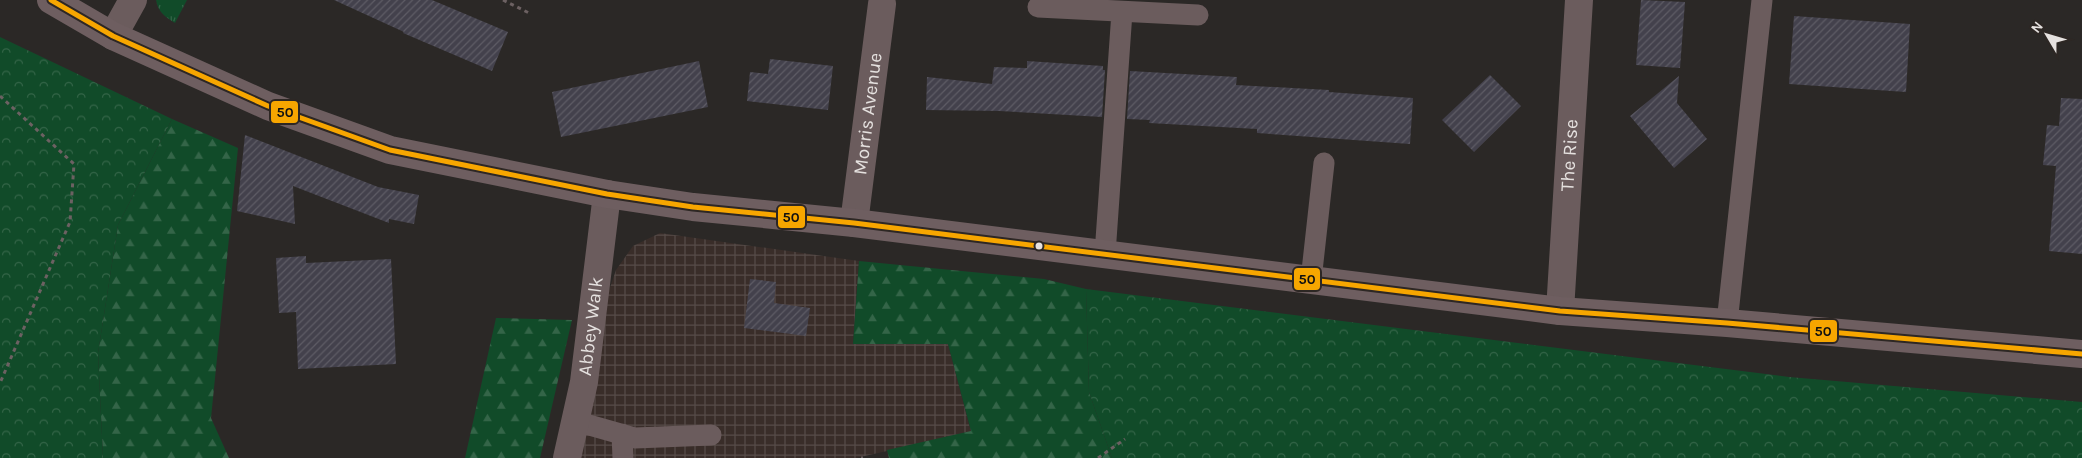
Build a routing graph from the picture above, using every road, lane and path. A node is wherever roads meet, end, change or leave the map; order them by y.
1 (51, 0) edge
2 (133, 0) edge
3 (503, 0) edge
4 (1578, 0) edge
5 (1762, 0) edge
6 (882, 4) dead end
7 (1038, 7) dead end
8 (1122, 12) junction
9 (531, 14) dead end
10 (1198, 16) dead end
11 (113, 36) junction
12 (0, 96) edge
13 (1324, 163) dead end
14 (607, 194) junction
15 (854, 223) junction
16 (1105, 254) junction
17 (1311, 280) junction
18 (1560, 311) junction
19 (1727, 323) junction
20 (2082, 354) edge
21 (0, 383) edge
22 (575, 421) junction
23 (622, 434) junction
24 (711, 435) dead end
25 (1125, 439) dead end
26 (567, 458) edge
27 (623, 458) edge
28 (1098, 458) edge

1 - 11 street
2 - 11 street
3 - 9 path
4 - 18 street, The Rise
5 - 19 lane
6 - 15 street, Morris Avenue
7 - 8 lane
8 - 10 lane
8 - 16 lane
11 - 14 street
12 - 21 path
13 - 17 lane
14 - 15 street
14 - 22 street, Abbey Walk
15 - 16 street
16 - 17 street
17 - 18 street
18 - 19 street
19 - 20 street
22 - 23 lane
22 - 26 street, Abbey Walk
23 - 24 lane
23 - 27 lane
25 - 28 path

